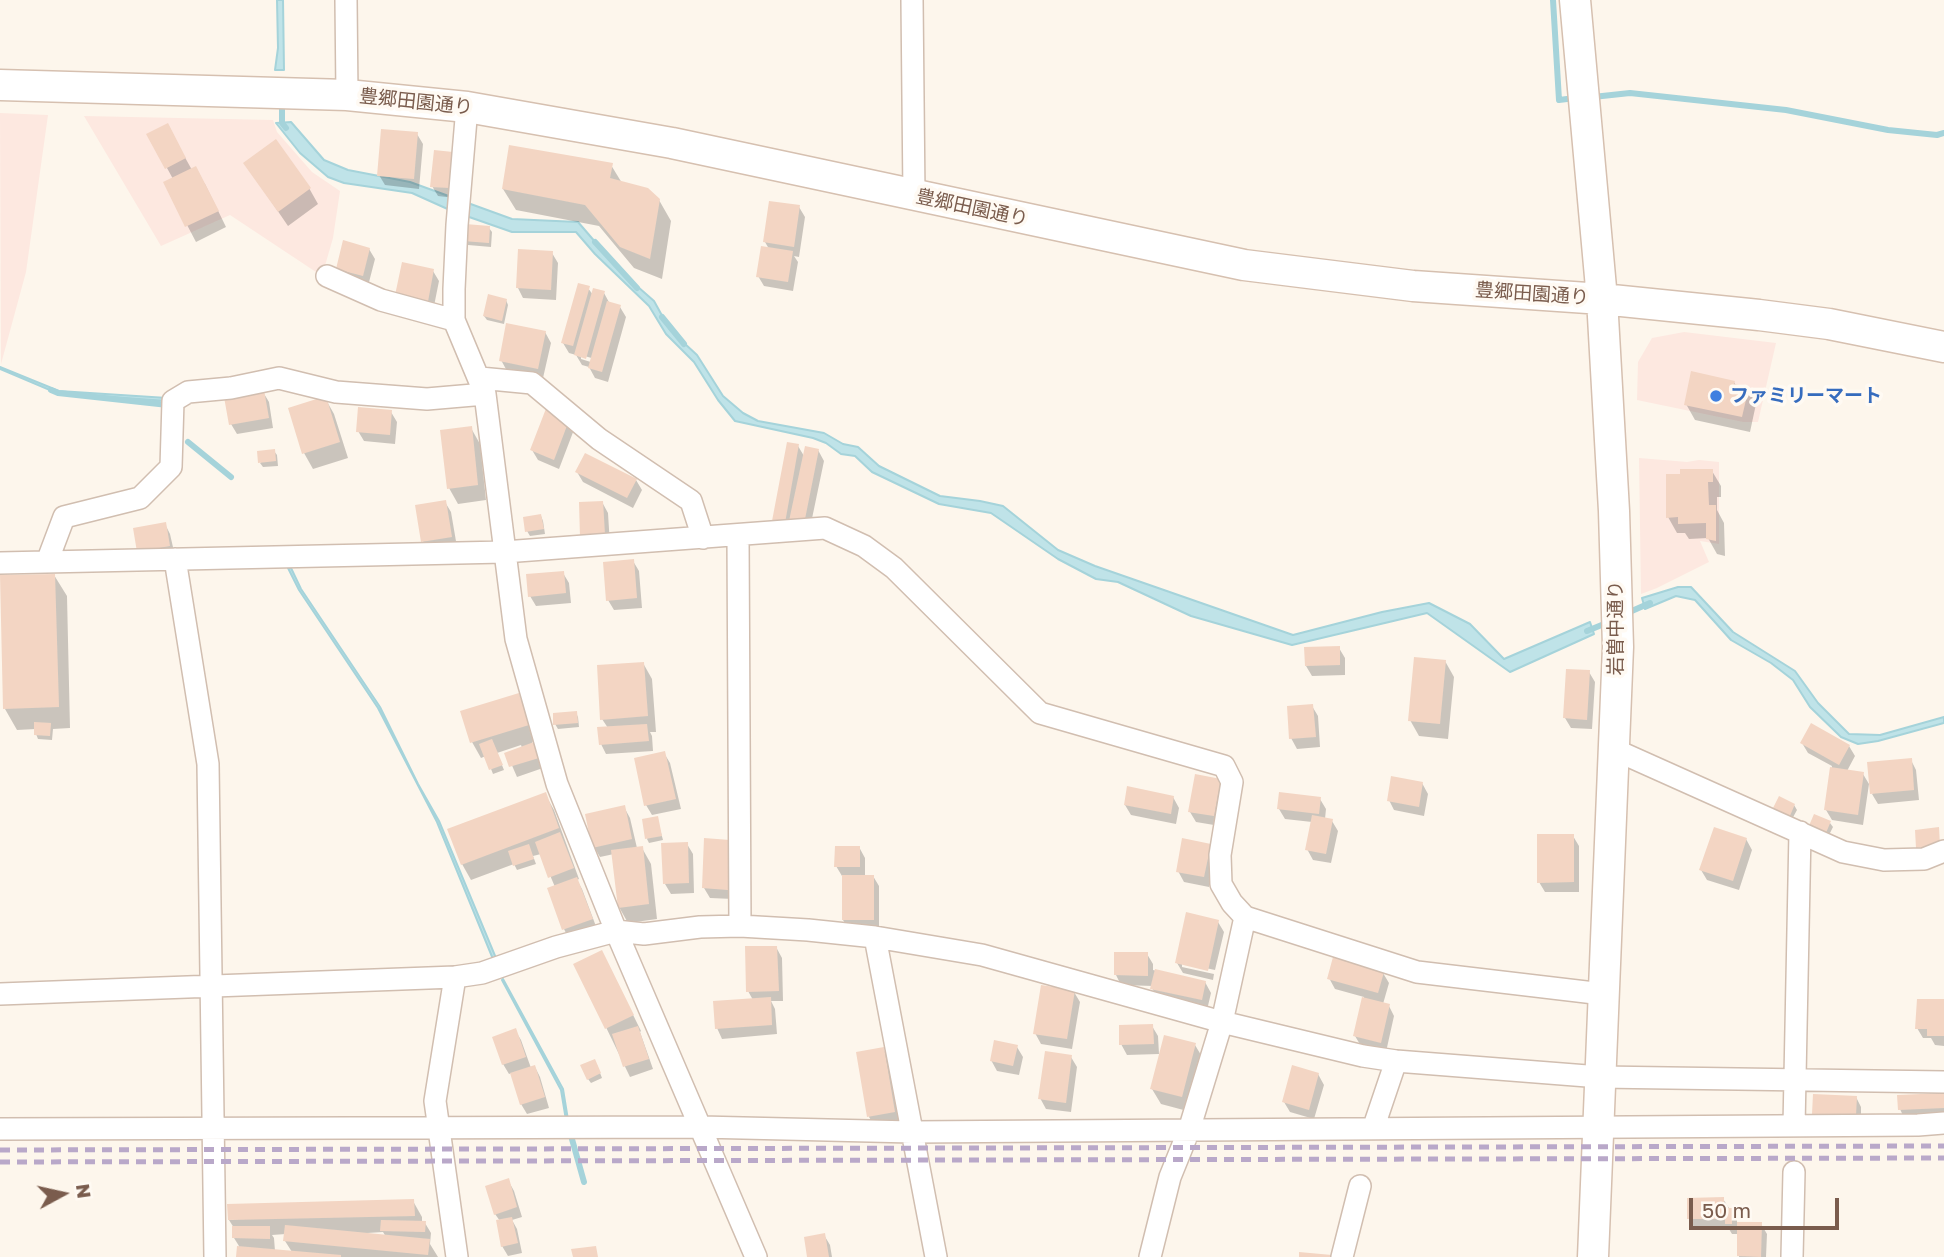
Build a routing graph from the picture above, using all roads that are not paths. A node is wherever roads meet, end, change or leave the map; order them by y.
1 (346, 0) edge
2 (912, 0) edge
3 (1575, 0) edge
4 (0, 85) edge
5 (347, 95) junction
6 (467, 107) junction
7 (914, 196) junction
8 (327, 276) dead end
9 (1602, 299) junction
10 (454, 320) junction
11 (1944, 347) edge
12 (482, 386) junction
13 (738, 535) junction
14 (703, 538) junction
15 (504, 552) junction
16 (175, 559) junction
17 (47, 562) junction
18 (0, 563) edge
19 (1614, 749) junction
20 (1800, 832) junction
21 (1944, 851) edge
22 (1245, 917) junction
23 (740, 926) junction
24 (615, 930) junction
25 (875, 937) junction
26 (455, 977) junction
27 (210, 986) junction
28 (0, 994) edge
29 (1603, 994) junction
30 (1223, 1023) junction
31 (1396, 1061) junction
32 (1600, 1077) junction
33 (1794, 1080) junction
34 (1944, 1082) edge
35 (1944, 1123) edge
36 (1794, 1126) junction
37 (438, 1127) junction
38 (701, 1127) junction
39 (1598, 1127) junction
40 (212, 1128) junction
41 (0, 1129) edge
42 (1373, 1129) junction
43 (1189, 1130) junction
44 (912, 1132) junction
45 (1794, 1172) dead end
46 (1360, 1186) dead end
47 (215, 1257) edge
48 (457, 1257) edge
49 (756, 1257) edge
50 (936, 1257) edge
51 (1150, 1257) edge
52 (1342, 1257) edge
53 (1593, 1257) edge
54 (1792, 1257) edge

1 - 5 street
2 - 7 street
3 - 9 street, 岩曽中通り
4 - 5 street, 豊郷田園通り
5 - 6 street, 豊郷田園通り
6 - 7 street, 豊郷田園通り
6 - 10 street
7 - 9 street, 豊郷田園通り
8 - 10 street
9 - 11 street, 豊郷田園通り
9 - 19 street, 岩曽中通り
10 - 12 street
12 - 14 street
12 - 15 street
12 - 17 street
13 - 14 street
13 - 22 street
13 - 23 street
14 - 15 street
15 - 16 street
15 - 24 street
16 - 17 street
16 - 27 street
17 - 18 street
19 - 20 street
19 - 29 street, 岩曽中通り
20 - 21 street
20 - 33 street
22 - 29 street
22 - 30 street
23 - 24 street
23 - 25 street
24 - 26 street
24 - 38 street
25 - 30 street
25 - 44 street
26 - 27 street
26 - 37 street
27 - 28 street
27 - 40 street
29 - 32 street, 岩曽中通り
30 - 31 street
30 - 43 street
31 - 32 street
31 - 42 street
32 - 33 street
32 - 39 street, 岩曽中通り
33 - 34 street
33 - 36 street
35 - 36 street
36 - 39 street
37 - 38 street
37 - 40 street
37 - 48 street
38 - 44 street
38 - 49 street
39 - 42 street
39 - 53 street, 岩曽中通り
40 - 41 street
40 - 47 street
42 - 43 street
43 - 44 street
43 - 51 street
44 - 50 street
45 - 54 street
46 - 52 street

